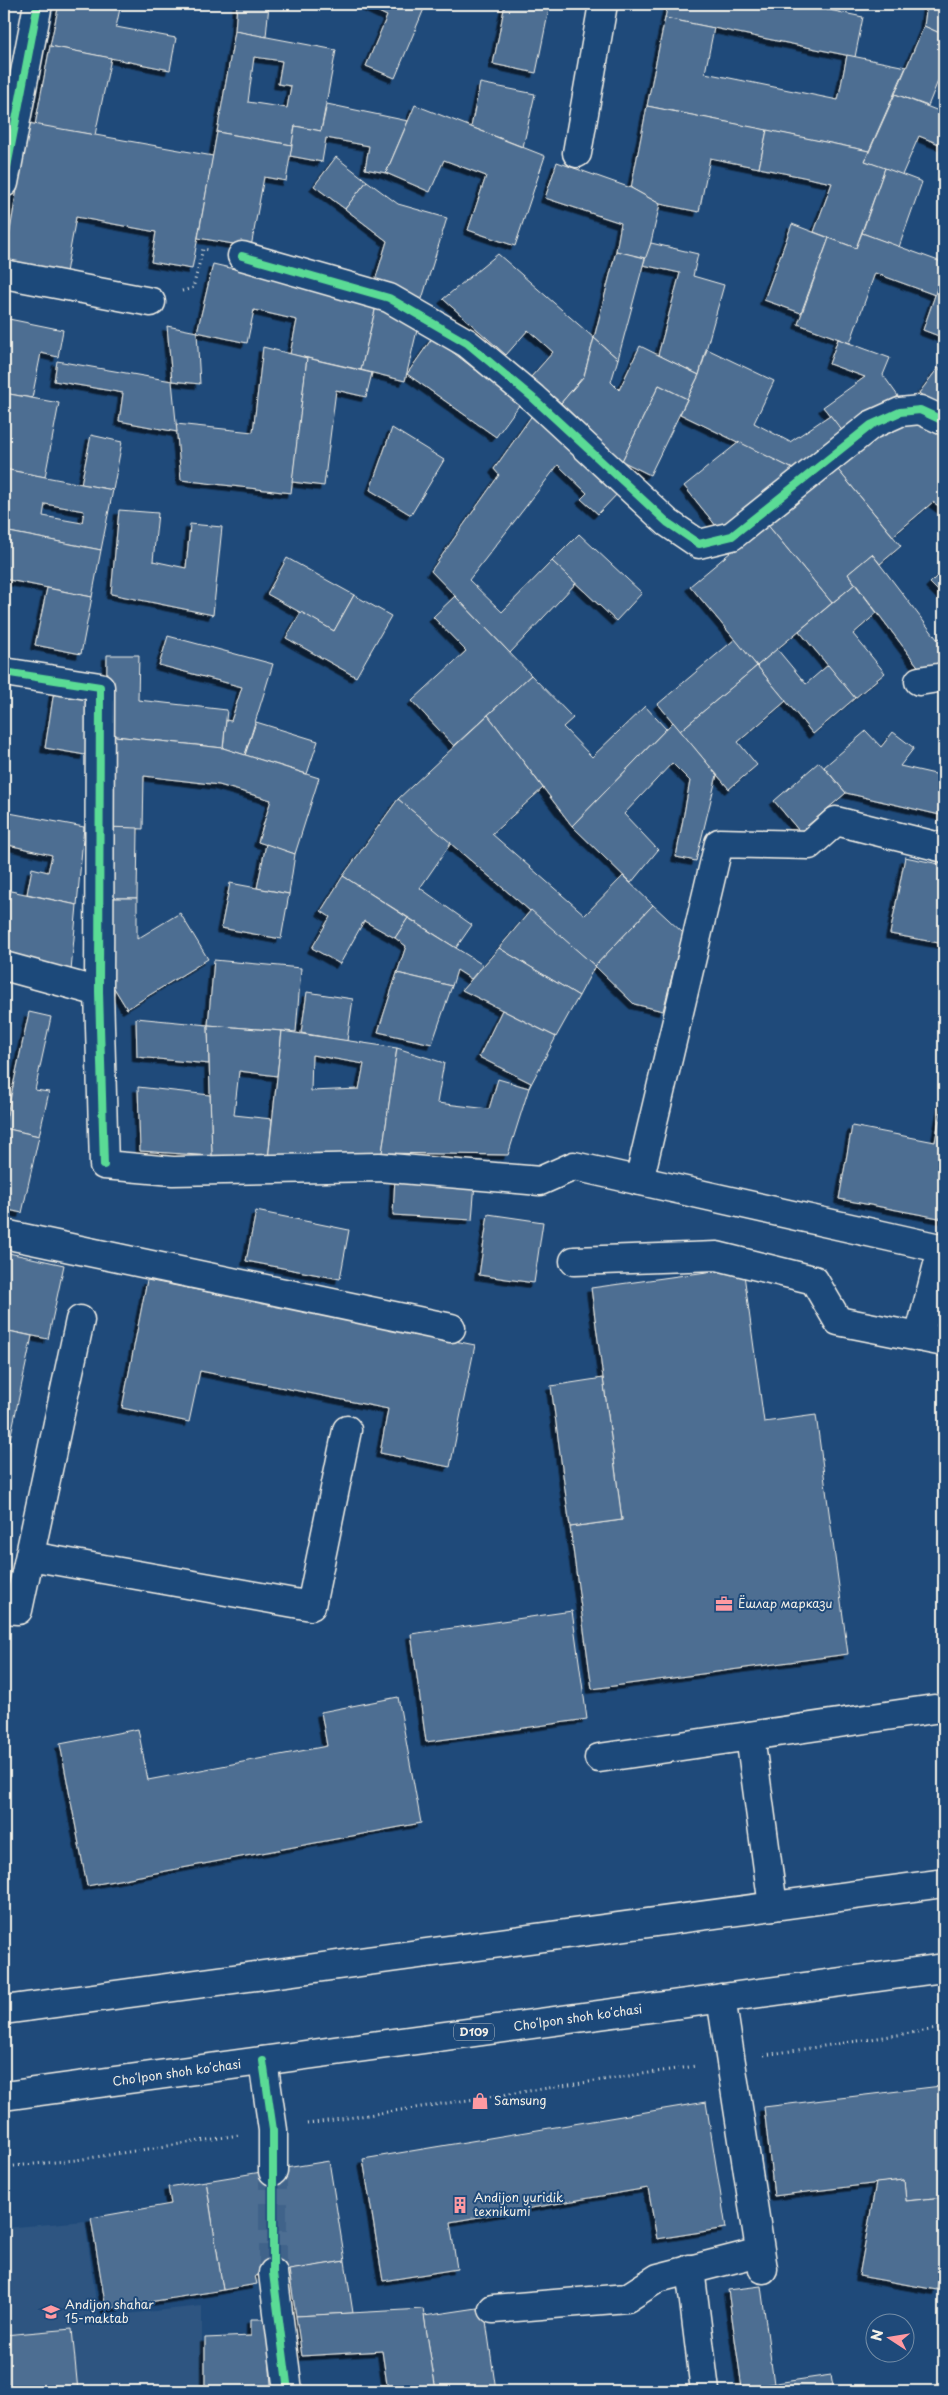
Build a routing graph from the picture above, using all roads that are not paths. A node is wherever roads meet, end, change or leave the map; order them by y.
1 (38, 4) edge
2 (603, 4) edge
3 (576, 152) dead end
4 (4, 183) edge
5 (242, 256) road end
6 (4, 274) edge
7 (151, 302) road end
8 (944, 421) edge
9 (4, 672) edge
10 (944, 848) edge
11 (4, 966) edge
12 (99, 992) junction
13 (639, 1181) junction
14 (4, 1234) edge
15 (943, 1249) edge
16 (574, 1261) dead end
17 (80, 1320) dead end
18 (451, 1328) dead end
19 (932, 1340) edge
20 (347, 1430) dead end
21 (30, 1556) junction
22 (4, 1609) edge
23 (934, 1709) dead end
24 (750, 1736) junction
25 (599, 1758) dead end
26 (944, 1883) edge
27 (773, 1906) junction
28 (944, 1968) edge
29 (721, 1998) junction
30 (4, 2010) edge
31 (262, 2061) junction
32 (4, 2096) edge
33 (273, 2171) tunnel mouth
34 (690, 2269) junction
35 (273, 2273) tunnel mouth
36 (493, 2309) dead end
37 (288, 2391) edge
38 (705, 2391) edge

1 - 4 street
2 - 3 street
5 - 8 street
6 - 7 street
9 - 12 street
10 - 13 street
11 - 12 street
12 - 13 street
13 - 15 street
14 - 18 street
15 - 19 street
16 - 19 street
17 - 21 street
20 - 21 street
21 - 22 street
23 - 24 street
24 - 25 street
24 - 27 street
26 - 27 street
27 - 30 street
28 - 29 street, Choʻlpon shoh koʻchasi / D109
29 - 31 street, Choʻlpon shoh koʻchasi / D109
29 - 34 street
31 - 32 street, Choʻlpon shoh koʻchasi / D109
31 - 33 street
34 - 36 street
34 - 38 street
35 - 37 street

